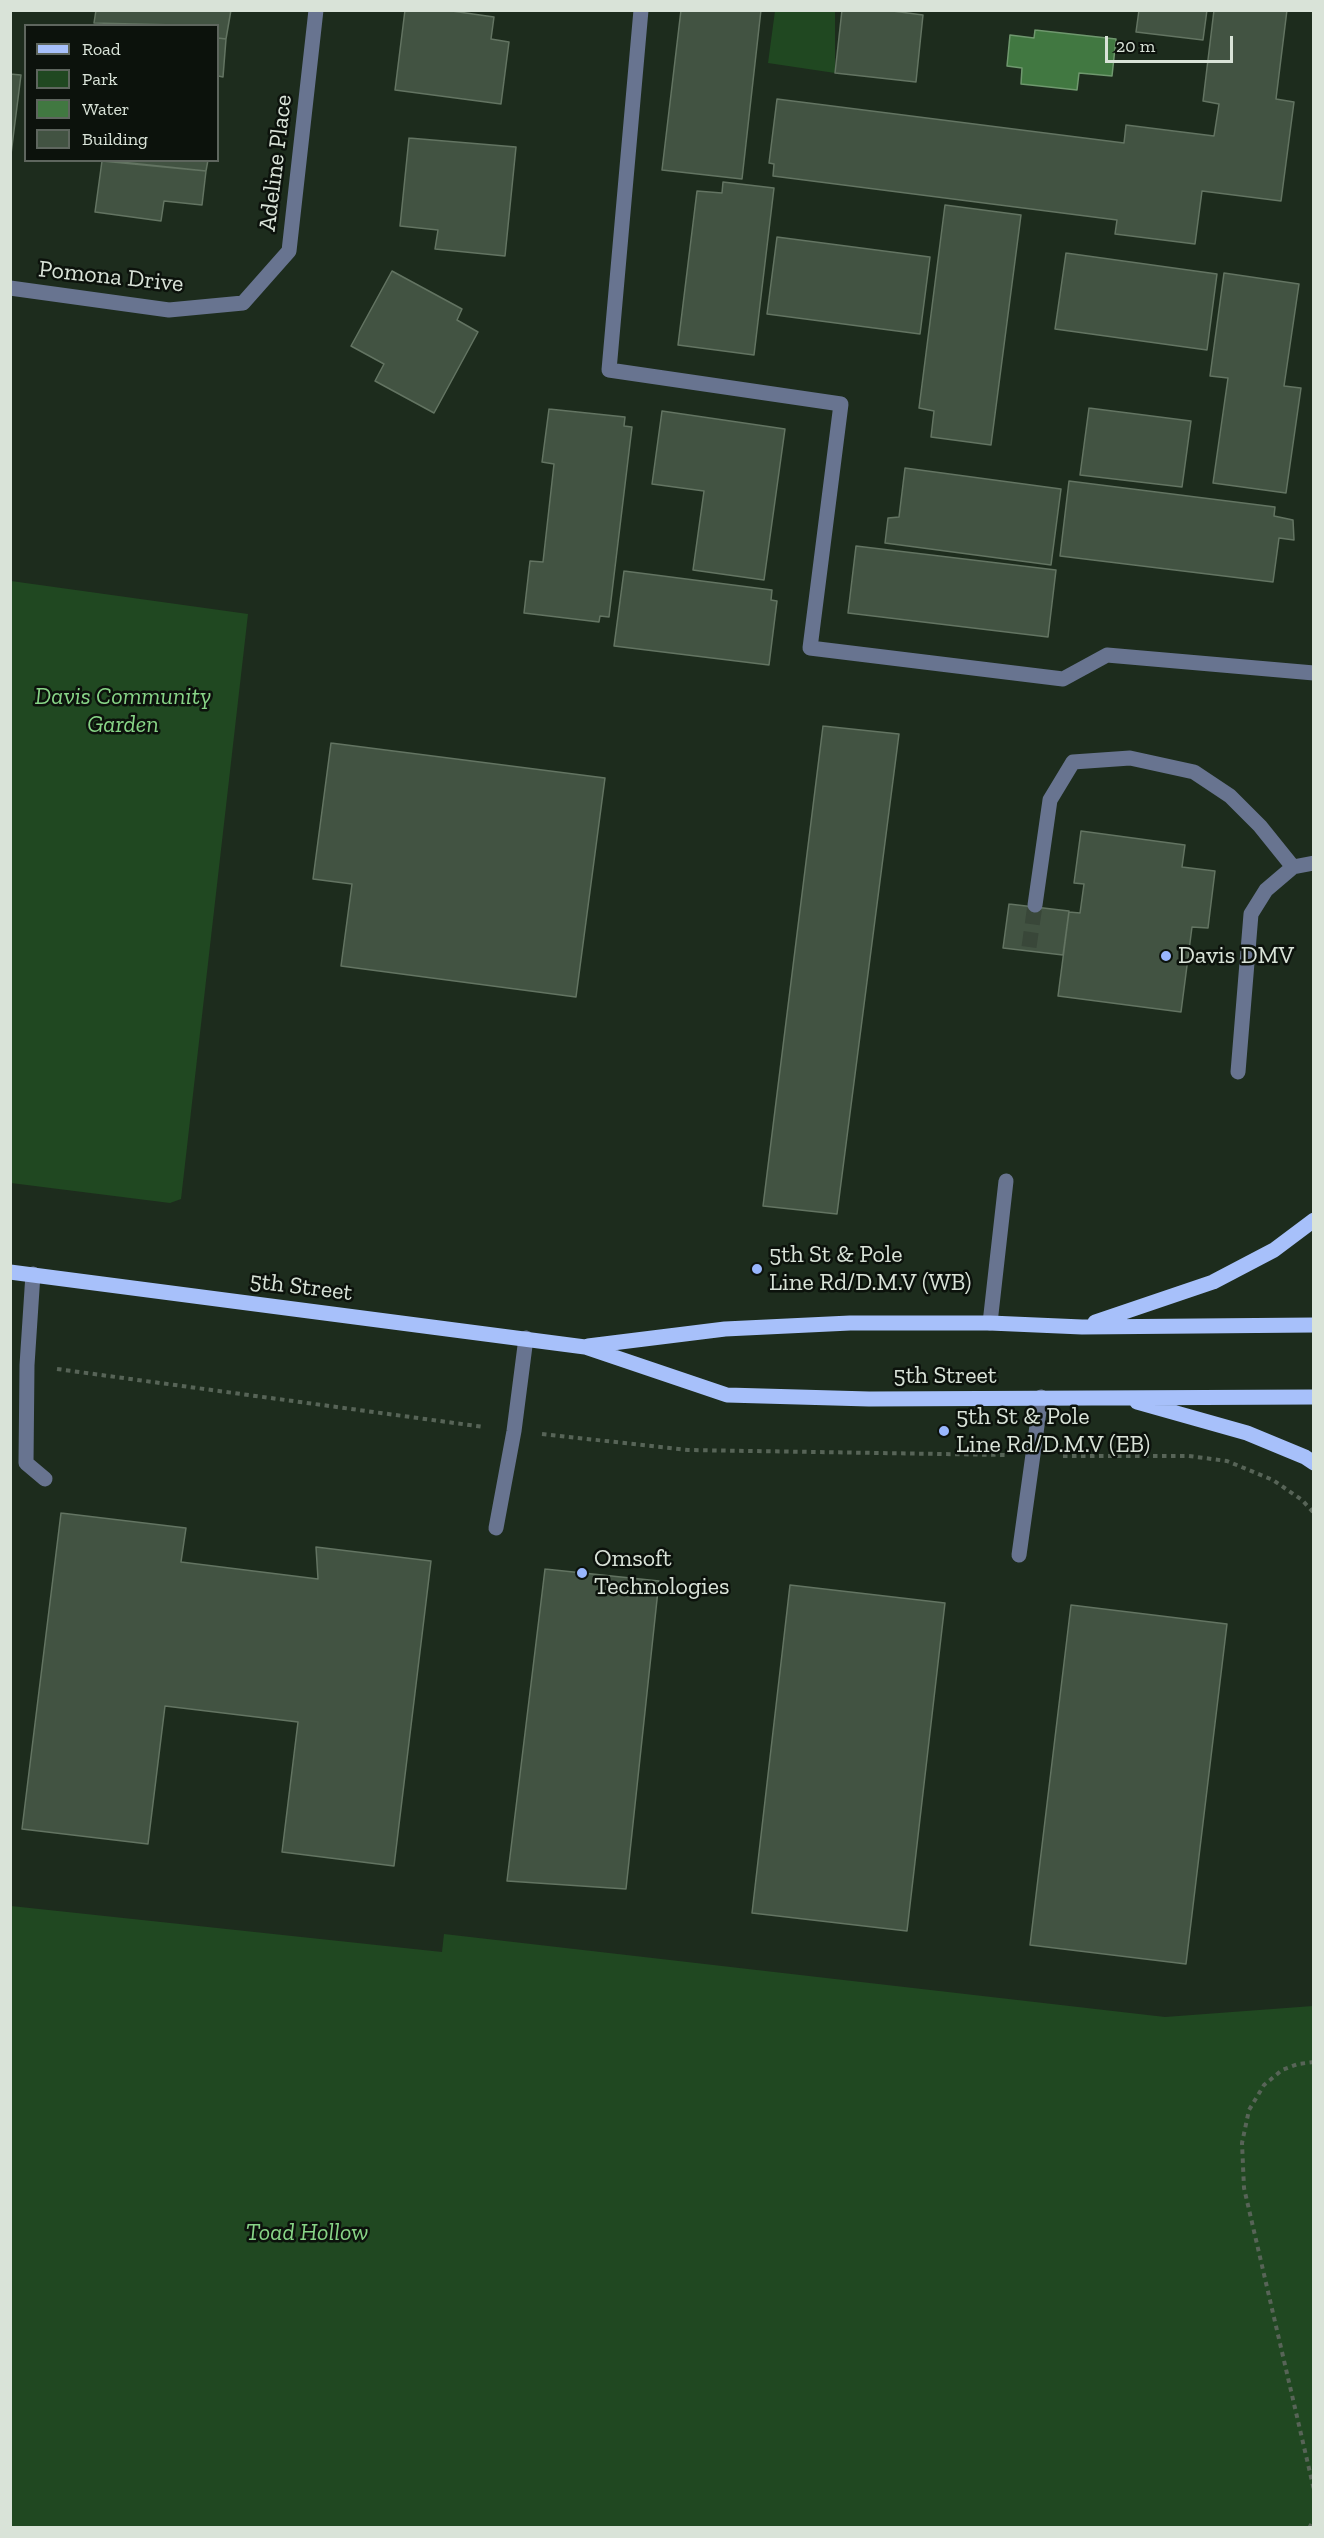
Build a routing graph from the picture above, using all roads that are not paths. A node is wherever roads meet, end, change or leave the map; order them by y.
1 (316, 10) edge
2 (641, 10) edge
3 (10, 288) edge
4 (243, 303) joint
5 (1314, 673) edge
6 (1314, 862) edge
7 (1293, 867) junction
8 (1035, 905) tunnel mouth
9 (1238, 1072) dead end
10 (1006, 1181) dead end
11 (1314, 1220) edge
12 (10, 1272) edge
13 (33, 1274) junction
14 (990, 1323) junction
15 (1314, 1324) edge
16 (1082, 1327) junction
17 (526, 1338) junction
18 (585, 1347) junction
19 (1120, 1396) junction
20 (1041, 1397) junction
21 (1314, 1397) edge
22 (1314, 1463) edge
23 (45, 1479) dead end
24 (496, 1528) dead end
25 (1019, 1555) dead end

1 - 4 street, Adeline Place
2 - 5 street
3 - 4 street, Pomona Drive
6 - 7 street
7 - 8 street
7 - 9 street
10 - 14 street
11 - 16 main road
12 - 13 main road, 5th Street
13 - 17 main road, 5th Street
13 - 23 street
14 - 16 main road, 5th Street
14 - 18 main road, 5th Street
15 - 16 main road, 5th Street
17 - 18 main road, 5th Street
17 - 24 street
18 - 20 main road, 5th Street
19 - 20 main road, 5th Street
19 - 21 main road, 5th Street
19 - 22 main road
20 - 25 street

